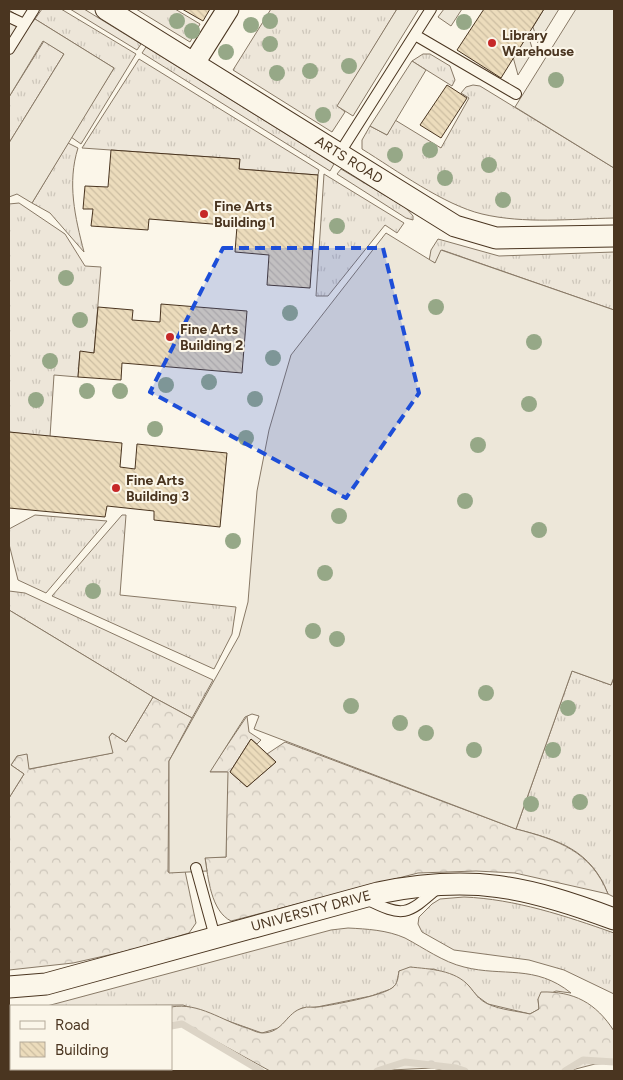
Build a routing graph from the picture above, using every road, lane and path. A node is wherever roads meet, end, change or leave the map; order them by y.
1 (34, 9) edge
2 (106, 9) edge
3 (228, 9) edge
4 (431, 9) edge
5 (9, 17) edge
6 (24, 24) junction
7 (416, 35) junction
8 (9, 49) edge
9 (194, 63) junction
10 (516, 94) dead end
11 (340, 154) junction
12 (614, 236) edge
13 (196, 868) dead end
14 (614, 919) edge
15 (215, 938) junction
16 (9, 987) edge

1 - 6 lane
2 - 9 street, ARTS ROAD
3 - 9 street
4 - 7 lane
5 - 6 lane
6 - 8 lane
7 - 10 lane
7 - 11 lane
9 - 11 street, ARTS ROAD
11 - 12 street, ARTS ROAD
13 - 15 lane
14 - 15 street, UNIVERSITY DRIVE
15 - 16 street, UNIVERSITY DRIVE

